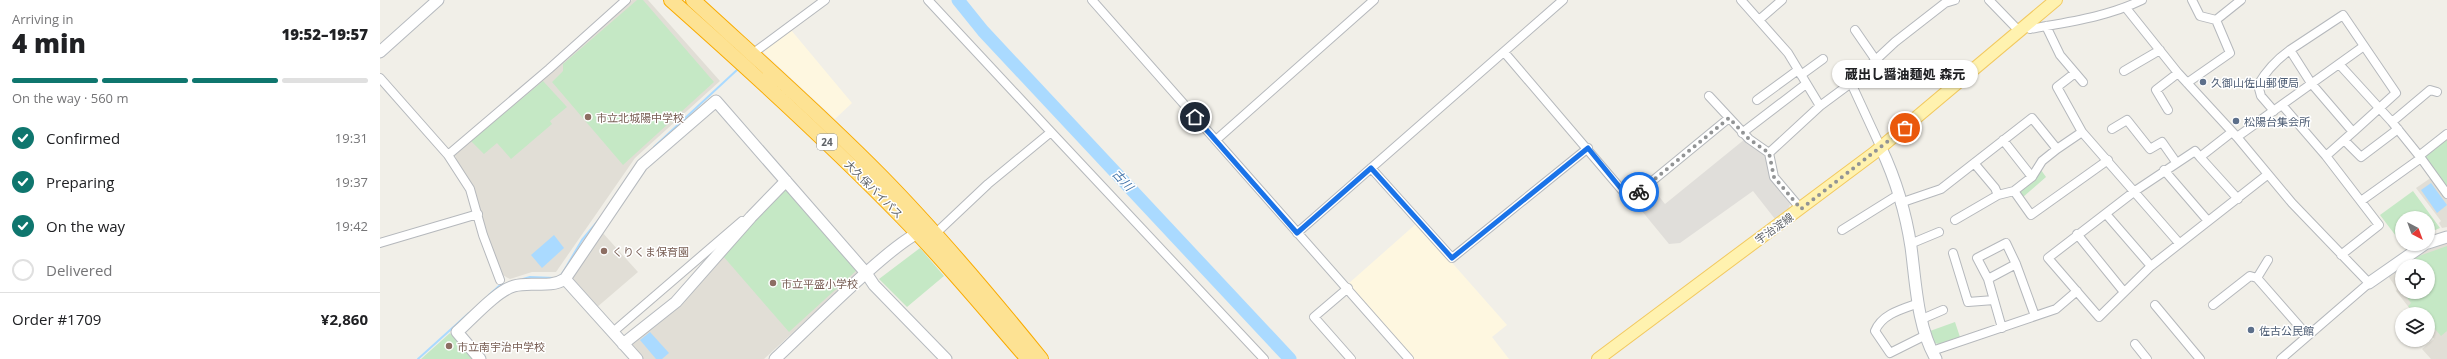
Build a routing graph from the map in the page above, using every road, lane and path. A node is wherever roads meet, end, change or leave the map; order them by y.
1 (438, 0) edge
2 (626, 0) edge
3 (671, 0) edge
4 (693, 0) edge
5 (825, 0) edge
6 (928, 0) edge
7 (1092, 0) edge
8 (1374, 0) edge
9 (1563, 0) edge
10 (1741, 0) edge
11 (1782, 0) edge
12 (1955, 0) edge
13 (1989, 0) edge
14 (2056, 0) edge
15 (2142, 0) edge
16 (2192, 0) edge
17 (2241, 0) edge
18 (1944, 2) edge
19 (2126, 8) junction
20 (1759, 20) junction
21 (2216, 20) junction
22 (2046, 26) junction
23 (2023, 28) junction
24 (1855, 30) dead end
25 (2364, 46) junction
26 (2160, 50) junction
27 (2290, 50) junction
28 (380, 52) edge
29 (1504, 52) junction
30 (752, 54) junction
31 (1823, 59) dead end
32 (1875, 59) junction
33 (2339, 64) junction
34 (2124, 71) dead end
35 (1799, 73) junction
36 (2075, 73) junction
37 (2178, 73) junction
38 (380, 78) edge
39 (2083, 82) dead end
40 (1851, 83) junction
41 (2187, 83) junction
42 (1806, 84) junction
43 (2311, 84) junction
44 (2437, 92) dead end
45 (1709, 96) dead end
46 (1757, 100) dead end
47 (2282, 105) junction
48 (1820, 106) junction
49 (2380, 109) junction
50 (2168, 110) dead end
51 (2274, 111) junction
52 (1729, 118) junction
53 (2392, 122) junction
54 (2398, 129) junction
55 (2112, 130) dead end
56 (1051, 132) junction
57 (2082, 132) junction
58 (2353, 132) junction
59 (1742, 133) junction
60 (2234, 134) junction
61 (2447, 134) edge
62 (1216, 140) junction
63 (2003, 140) junction
64 (2344, 140) junction
65 (1588, 148) junction
66 (1881, 148) junction
67 (2057, 150) junction
68 (1769, 153) junction
69 (448, 155) junction
70 (2326, 156) junction
71 (2200, 157) junction
72 (2420, 157) junction
73 (2108, 160) junction
74 (2176, 162) junction
75 (1974, 163) junction
76 (1371, 168) junction
77 (2164, 170) junction
78 (2267, 175) junction
79 (2032, 177) junction
80 (786, 181) junction
81 (2014, 191) junction
82 (2135, 191) junction
83 (2447, 194) edge
84 (1998, 195) junction
85 (1899, 199) junction
86 (2238, 199) junction
87 (2361, 201) junction
88 (1801, 209) junction
89 (478, 214) junction
90 (2106, 214) junction
91 (750, 217) junction
92 (1956, 220) dead end
93 (2208, 221) junction
94 (1842, 230) dead end
95 (916, 232) junction
96 (1939, 232) dead end
97 (1297, 233) junction
98 (935, 234) junction
99 (2077, 234) junction
100 (2447, 237) edge
101 (2435, 241) edge
102 (2179, 243) junction
103 (380, 244) edge
104 (1910, 244) junction
105 (2415, 251) edge
106 (1953, 253) dead end
107 (2341, 255) junction
108 (2268, 260) dead end
109 (2016, 264) junction
110 (2151, 266) junction
111 (866, 273) junction
112 (2257, 278) junction
113 (565, 279) junction
114 (1988, 279) junction
115 (500, 280) dead end
116 (2369, 283) junction
117 (1348, 288) junction
118 (2077, 291) junction
119 (978, 292) junction
120 (2124, 292) junction
121 (1994, 300) junction
122 (1919, 304) junction
123 (2155, 305) dead end
124 (2213, 306) dead end
125 (1944, 310) dead end
126 (2036, 316) junction
127 (1922, 319) junction
128 (2002, 328) junction
129 (613, 332) junction
130 (1926, 335) junction
131 (2307, 336) junction
132 (623, 344) junction
133 (2135, 344) dead end
134 (1934, 355) edge
135 (1891, 356) edge
136 (480, 359) edge
137 (637, 359) edge
138 (775, 359) edge
139 (946, 359) edge
140 (1018, 359) edge
141 (1028, 359) edge
142 (1041, 359) edge
143 (1052, 359) edge
144 (1264, 359) edge
145 (1350, 359) edge
146 (1409, 359) edge
147 (1598, 359) edge
148 (2147, 359) edge
149 (2200, 359) edge
150 (2281, 359) edge

1 - 28 street
2 - 69 street
3 - 95 highway, 大久保バイパス / 24
4 - 30 highway, 大久保バイパス / 24
5 - 30 street
6 - 56 street
7 - 62 street
8 - 62 street
9 - 29 street
10 - 20 street
11 - 20 street
12 - 18 street
13 - 23 street
14 - 23 main road, 宇治淀線
15 - 19 street
16 - 21 street
17 - 21 street
18 - 32 street
19 - 22 street
19 - 26 street
20 - 35 street
21 - 41 street
22 - 23 street
22 - 36 street
23 - 66 main road, 宇治淀線
24 - 32 street
25 - 27 street
25 - 33 street
25 - 49 street
26 - 34 street
26 - 37 street
27 - 43 street
27 - 51 street
29 - 65 street
29 - 76 street
30 - 98 highway, 大久保バイパス / 24
31 - 35 street
32 - 40 street
33 - 43 street
33 - 49 street
35 - 42 street
35 - 46 street
36 - 39 street
36 - 57 street
37 - 41 street
37 - 50 street
38 - 69 street
40 - 48 street
40 - 66 street
41 - 60 street
42 - 48 street
42 - 59 street
43 - 47 street
43 - 58 street
44 - 53 street
45 - 52 street
47 - 51 street
47 - 70 street
48 - 68 street
49 - 53 street
49 - 58 street
51 - 60 street
52 - 59 street
52 - 65 street
53 - 54 street
54 - 64 street
54 - 72 street
55 - 74 street
56 - 98 street
56 - 144 street
57 - 67 street
57 - 73 street
58 - 64 street
59 - 68 street
60 - 71 street
60 - 78 street
61 - 72 street
62 - 97 street
63 - 67 street
63 - 75 street
63 - 79 street
64 - 70 street
65 - 76 street
66 - 85 street
66 - 88 main road, 宇治淀線
67 - 79 street
68 - 88 street
69 - 89 street
70 - 87 street
71 - 74 street
71 - 86 street
72 - 83 street
72 - 87 street
73 - 81 street
73 - 82 street
74 - 77 street
75 - 84 street
75 - 85 street
76 - 97 street
77 - 82 street
77 - 93 street
78 - 86 street
78 - 107 street
79 - 81 street
80 - 91 street
80 - 111 street
80 - 113 street
81 - 84 street
82 - 90 street
82 - 102 street
84 - 92 street
85 - 94 street
85 - 104 street
86 - 93 street
87 - 107 street
88 - 147 main road, 宇治淀線
89 - 103 street
89 - 115 street
90 - 99 street
90 - 110 street
91 - 129 street
91 - 132 street
93 - 102 street
95 - 98 street
95 - 111 street
95 - 119 highway, 大久保バイパス / 24
96 - 104 street
97 - 117 street
98 - 119 highway, 大久保バイパス / 24
99 - 118 street
99 - 120 street
100 - 101 street
102 - 110 street
104 - 122 street
105 - 116 street
106 - 121 street
107 - 116 street
108 - 112 street
109 - 114 street
109 - 114 street
109 - 126 street
110 - 120 street
111 - 138 street
111 - 139 street
112 - 124 street
112 - 131 street
113 - 129 street
113 - 136 street
114 - 121 street
116 - 131 street
117 - 145 street
117 - 146 street
118 - 120 street
118 - 126 street
119 - 140 highway
119 - 141 highway, 大久保バイパス / 24
119 - 142 highway, 大久保バイパス / 24
119 - 143 highway
121 - 128 street
122 - 127 street
122 - 135 street
123 - 149 street
125 - 127 street
126 - 128 street
127 - 130 street
128 - 134 street
129 - 132 street
130 - 134 street
130 - 135 street
131 - 150 street
132 - 137 street
133 - 148 street

